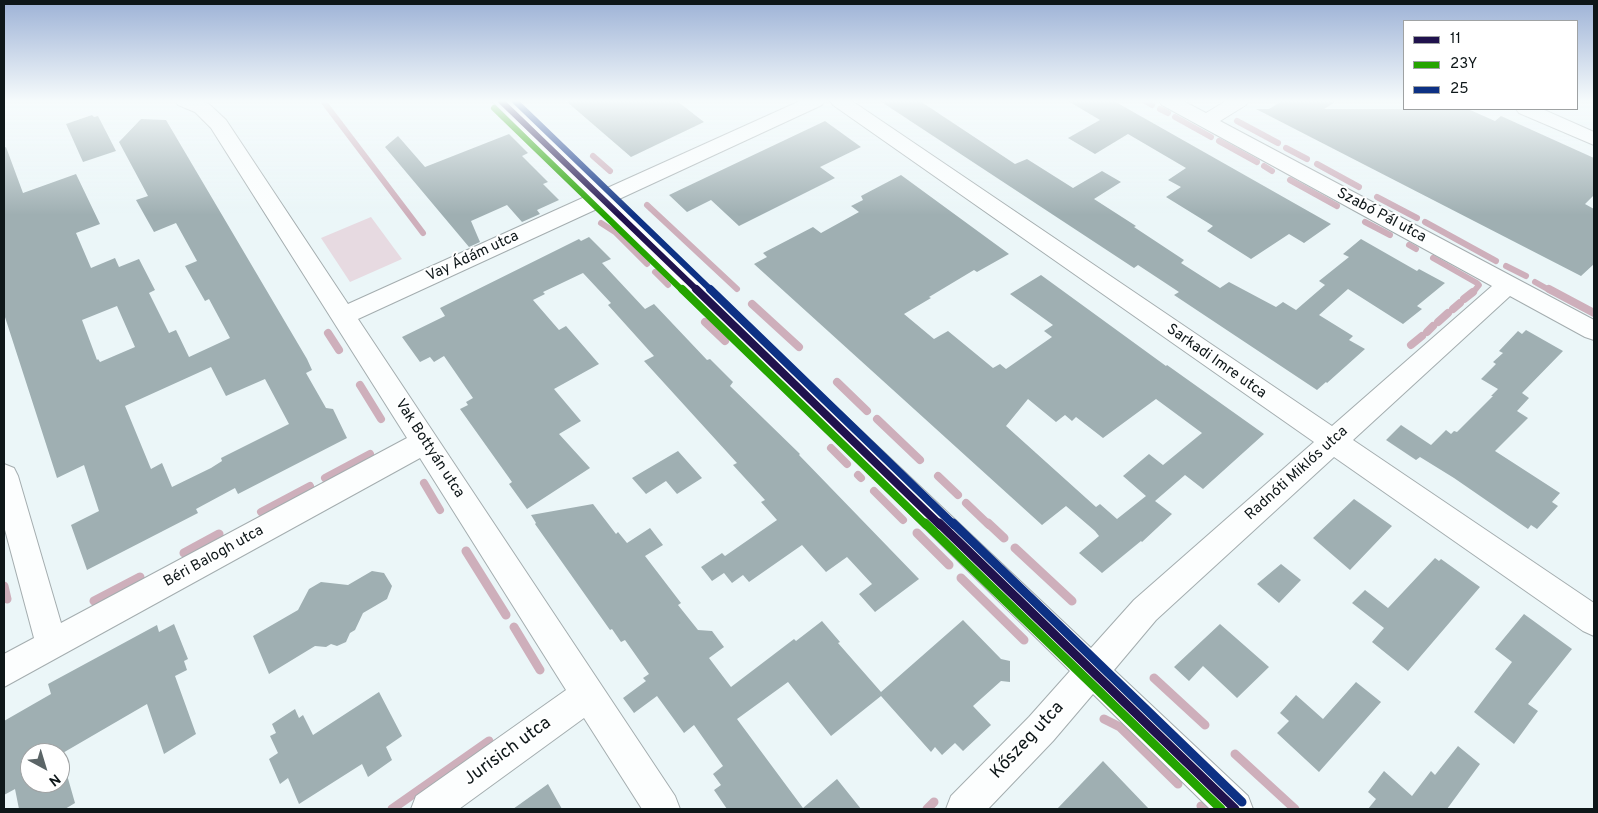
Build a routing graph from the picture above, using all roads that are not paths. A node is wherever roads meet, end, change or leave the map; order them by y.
1 (228, 139) edge
2 (541, 139) edge
3 (732, 139) edge
4 (895, 139) edge
5 (1239, 139) edge
6 (602, 198) junction
7 (1509, 284) junction
8 (344, 316) junction
9 (1594, 331) edge
10 (424, 442) junction
11 (1333, 442) junction
12 (4, 476) edge
13 (1594, 621) edge
14 (52, 645) junction
15 (1091, 670) junction
16 (4, 671) edge
17 (587, 695) junction
18 (429, 809) edge
19 (662, 809) edge
20 (964, 809) edge
21 (1235, 809) edge

1 - 8 street, Vak Bottyán utca
2 - 6 street
3 - 6 street, Vay Ádám utca
4 - 11 street, Sarkadi Imre utca
5 - 7 street, Szabó Pál utca
6 - 8 street, Vay Ádám utca
6 - 15 street
7 - 9 street, Szabó Pál utca
7 - 11 street, Radnóti Miklós utca
8 - 10 street, Vak Bottyán utca
10 - 14 street, Béri Balogh utca
10 - 17 street, Vak Bottyán utca
11 - 13 street, Sarkadi Imre utca
11 - 15 street, Radnóti Miklós utca
12 - 14 street
14 - 16 street, Béri Balogh utca
15 - 20 street, Kőszeg utca
15 - 21 street
17 - 18 street, Jurisich utca
17 - 19 street, Vak Bottyán utca

